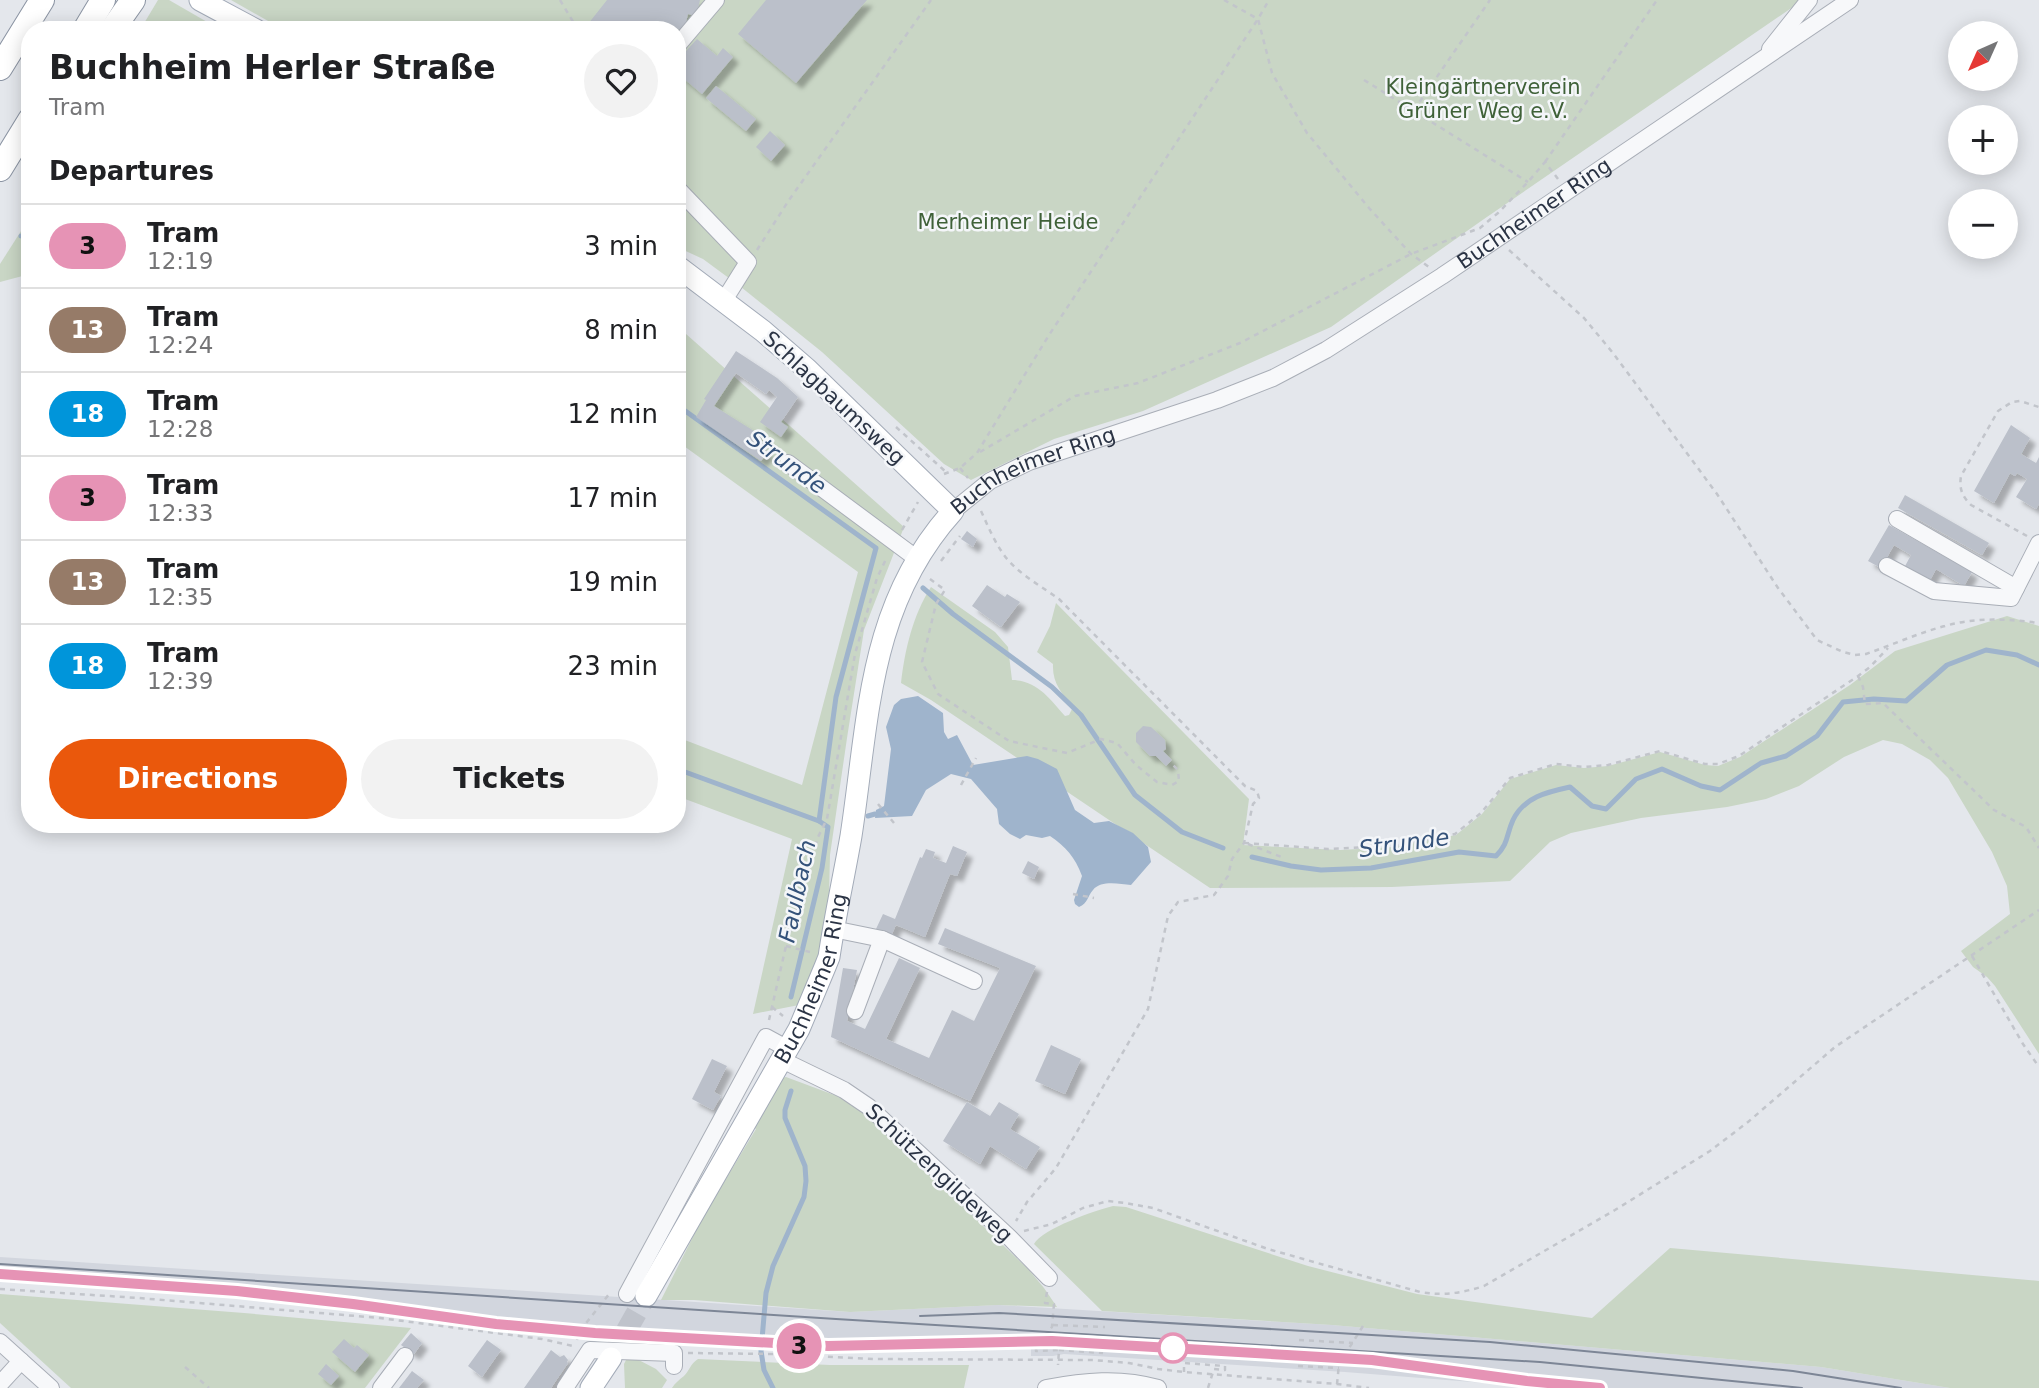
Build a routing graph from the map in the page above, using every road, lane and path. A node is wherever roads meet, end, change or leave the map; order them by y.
1 (27, 0) edge
2 (42, 0) edge
3 (103, 0) edge
4 (133, 0) edge
5 (200, 0) edge
6 (560, 0) edge
7 (716, 0) edge
8 (931, 0) edge
9 (1224, 0) edge
10 (1269, 0) edge
11 (1490, 0) edge
12 (1657, 0) edge
13 (1809, 0) edge
14 (1850, 0) edge
15 (1258, 19) junction
16 (29, 21) edge
17 (90, 21) edge
18 (118, 21) edge
19 (238, 21) edge
20 (573, 21) edge
21 (21, 34) edge
22 (686, 35) edge
23 (0, 59) edge
24 (1760, 62) junction
25 (0, 68) edge
26 (1364, 80) dead end
27 (1414, 110) junction
28 (21, 137) edge
29 (1545, 162) junction
30 (0, 169) edge
31 (1528, 182) junction
32 (1566, 191) junction
33 (686, 197) edge
34 (1506, 247) dead end
35 (1411, 254) junction
36 (748, 262) junction
37 (686, 273) edge
38 (1442, 275) junction
39 (723, 302) junction
40 (2039, 407) edge
41 (977, 453) junction
42 (788, 463) dead end
43 (960, 468) dead end
44 (981, 510) dead end
45 (953, 511) junction
46 (1897, 519) dead end
47 (957, 540) dead end
48 (2033, 540) edge
49 (926, 563) junction
50 (1887, 566) dead end
51 (932, 581) dead end
52 (2013, 593) junction
53 (2039, 623) edge
54 (1891, 645) junction
55 (1858, 676) junction
56 (976, 758) dead end
57 (1170, 762) dead end
58 (961, 785) dead end
59 (878, 804) dead end
60 (827, 819) dead end
61 (894, 823) dead end
62 (1246, 844) junction
63 (2039, 848) edge
64 (1284, 858) dead end
65 (1073, 894) dead end
66 (1094, 898) dead end
67 (2039, 910) edge
68 (834, 929) junction
69 (882, 939) junction
70 (786, 946) junction
71 (816, 953) dead end
72 (1972, 956) junction
73 (974, 981) dead end
74 (855, 1011) dead end
75 (766, 1037) junction
76 (785, 1055) junction
77 (2039, 1067) edge
78 (1008, 1236) junction
79 (1049, 1278) joint
80 (0, 1289) edge
81 (636, 1295) junction
82 (1053, 1325) junction
83 (1363, 1326) dead end
84 (1105, 1327) dead end
85 (1299, 1340) dead end
86 (0, 1342) edge
87 (1353, 1343) junction
88 (590, 1350) junction
89 (1059, 1350) junction
90 (1103, 1353) dead end
91 (774, 1354) dead end
92 (405, 1356) dead end
93 (611, 1358) tunnel mouth
94 (674, 1359) joint
95 (21, 1361) junction
96 (1058, 1365) dead end
97 (1298, 1366) dead end
98 (185, 1367) dead end
99 (1339, 1368) junction
100 (1184, 1372) dead end
101 (0, 1384) edge
102 (1337, 1384) dead end
103 (51, 1388) edge
104 (209, 1388) edge
105 (381, 1388) edge
106 (565, 1388) edge
107 (591, 1388) edge
108 (1046, 1388) edge
109 (1157, 1388) edge
110 (1208, 1388) edge

1 - 23 highway
2 - 16 highway
3 - 17 highway
4 - 18 highway
5 - 19 main road
6 - 20 path
7 - 22 street
8 - 36 path
9 - 15 path
10 - 15 path
11 - 27 path
12 - 29 path
13 - 24 street
14 - 24 street, Buchheimer Ring
15 - 35 path
15 - 41 path
21 - 25 highway
24 - 32 street, Buchheimer Ring
26 - 27 path
27 - 31 path
28 - 30 highway
29 - 31 path
29 - 32 path
31 - 35 path
32 - 38 street, Buchheimer Ring
33 - 36 street
34 - 54 path
35 - 38 path
35 - 41 path
36 - 39 street
37 - 39 main road, Schlagbaumsweg
38 - 45 street, Buchheimer Ring
39 - 45 main road, Schlagbaumsweg
40 - 48 path
41 - 43 path
42 - 49 street
44 - 62 path
45 - 49 main road, Buchheimer Ring
46 - 52 street
47 - 49 path
48 - 52 street
49 - 68 main road, Buchheimer Ring
50 - 52 street
51 - 57 path
53 - 54 path
54 - 55 path
55 - 62 path
55 - 63 path
56 - 58 path
59 - 61 path
60 - 70 path
62 - 64 path
62 - 78 path
65 - 66 path
67 - 72 path
68 - 69 street
68 - 76 main road, Buchheimer Ring
69 - 73 street
69 - 74 street
70 - 71 path
70 - 75 path
72 - 77 path
72 - 78 path
75 - 76 street, Schützengildeweg
75 - 81 street
76 - 78 street, Schützengildeweg
76 - 81 main road, Buchheimer Ring
78 - 79 street, Schützengildeweg
79 - 82 path
80 - 88 path
81 - 88 path
82 - 84 path
82 - 89 path
83 - 87 path
85 - 87 path
86 - 95 street
87 - 99 path
88 - 94 street
88 - 106 street
89 - 90 path
89 - 96 path
91 - 94 path
92 - 105 street
93 - 107 main road
95 - 101 street
95 - 103 street
97 - 99 path
98 - 104 path
99 - 102 path
100 - 110 path
108 - 109 street

